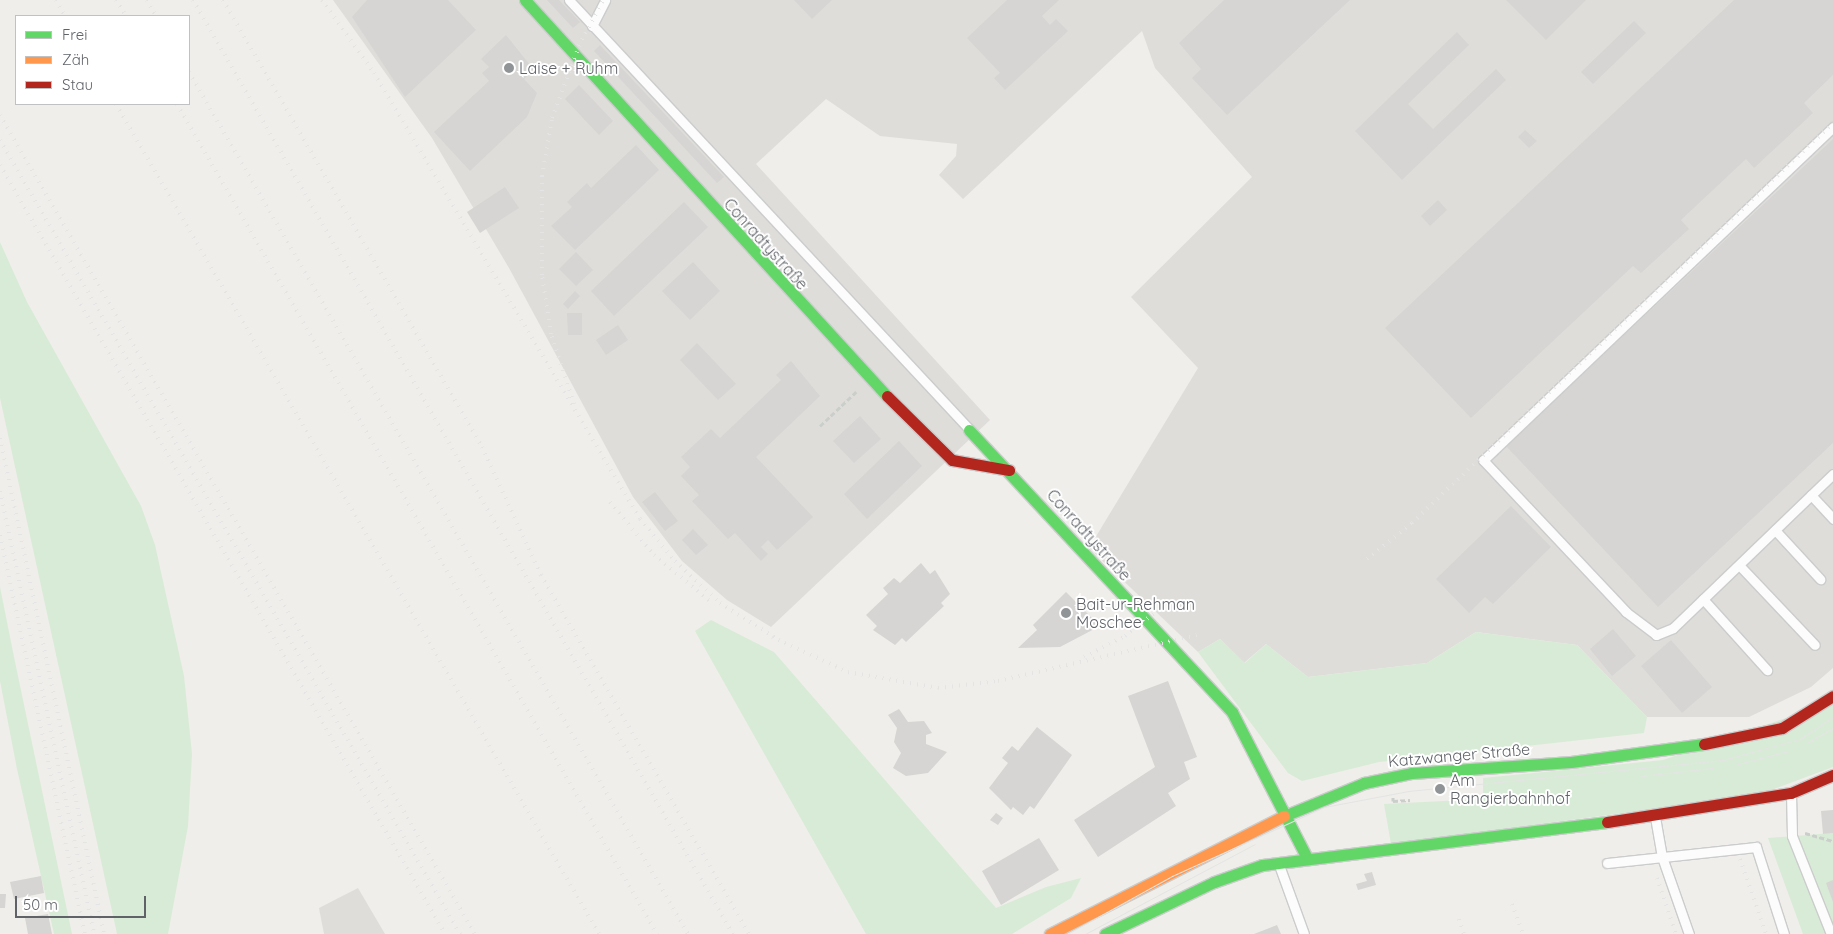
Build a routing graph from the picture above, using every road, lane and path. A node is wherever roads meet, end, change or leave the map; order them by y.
1 (525, 0) edge
2 (569, 0) edge
3 (605, 0) edge
4 (592, 26) junction
5 (1833, 127) edge
6 (871, 379) junction
7 (820, 426) dead end
8 (969, 430) joint
9 (1009, 470) junction
10 (1833, 474) edge
11 (1811, 495) junction
12 (1833, 519) edge
13 (1775, 530) junction
14 (1739, 565) junction
15 (1820, 580) dead end
16 (1703, 599) junction
17 (1815, 645) dead end
18 (1767, 670) dead end
19 (1833, 696) edge
20 (1833, 775) edge
21 (1792, 794) junction
22 (1286, 813) junction
23 (1655, 817) junction
24 (1792, 833) junction
25 (1833, 841) edge
26 (1662, 857) junction
27 (1306, 858) junction
28 (1278, 862) junction
29 (1607, 863) dead end
30 (1050, 934) edge
31 (1105, 934) edge
32 (1304, 934) edge
33 (1689, 934) edge
34 (1784, 934) edge
35 (1831, 934) edge

1 - 6 main road, Conradtystraße
2 - 4 lane
3 - 4 lane
4 - 8 lane
5 - 16 lane
6 - 7 path
6 - 9 main road, Conradtystraße
8 - 9 main road, Conradtystraße
9 - 22 main road, Conradtystraße
10 - 11 lane
11 - 12 lane
11 - 13 lane
13 - 14 lane
13 - 15 lane
14 - 16 lane
14 - 17 lane
16 - 18 lane
19 - 22 main road, Katzwanger Straße
20 - 21 main road
21 - 23 main road
21 - 24 lane
22 - 27 main road, Conradtystraße
22 - 30 main road, Katzwanger Straße
23 - 26 lane
23 - 27 main road
24 - 25 path
24 - 35 lane
26 - 29 lane
26 - 33 lane
26 - 34 lane
27 - 28 main road
28 - 31 main road
28 - 32 lane

